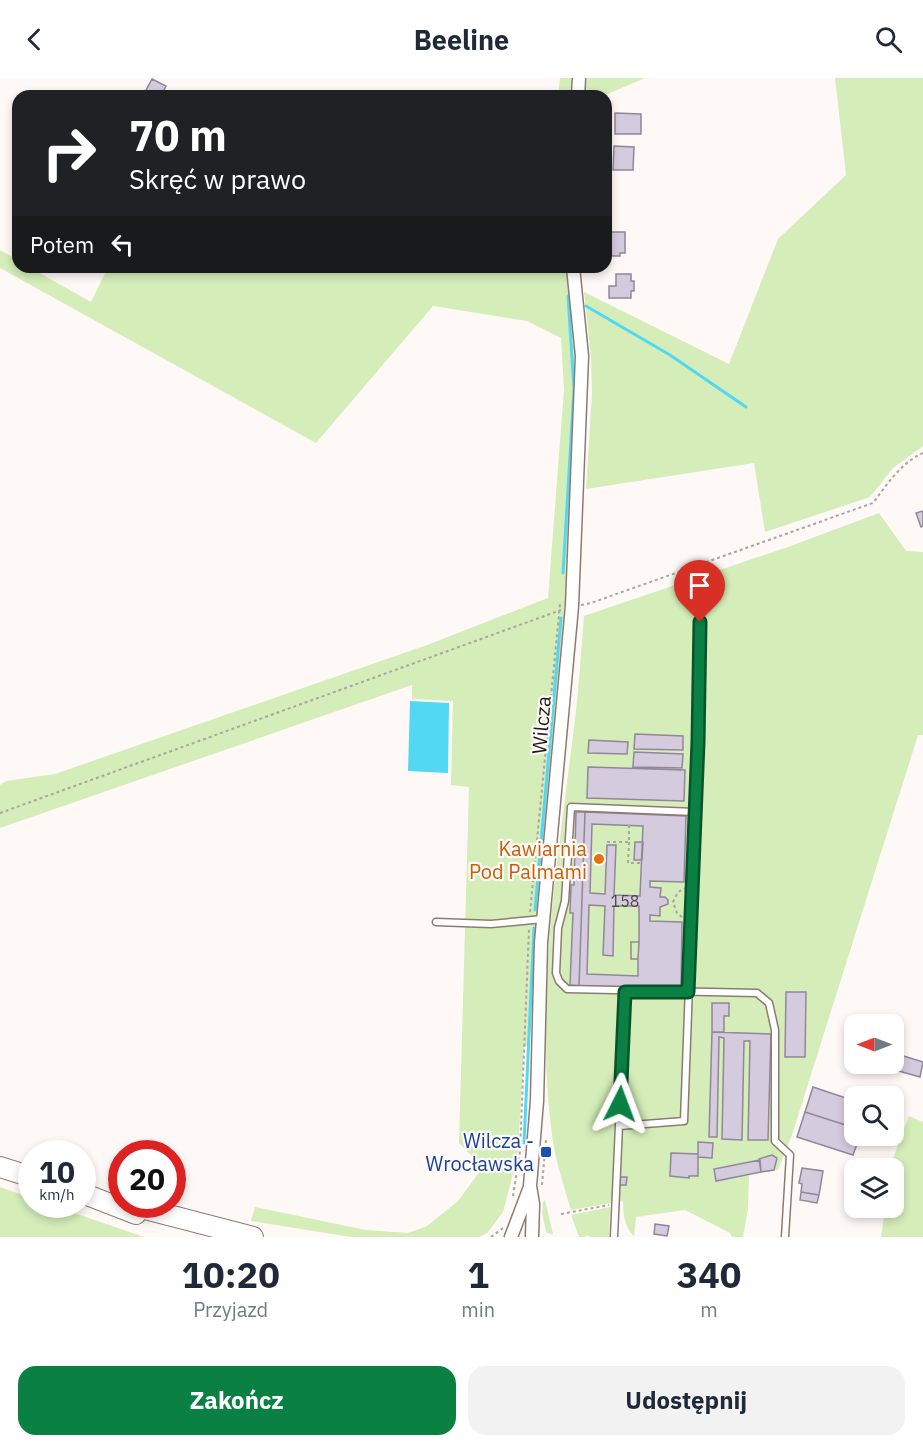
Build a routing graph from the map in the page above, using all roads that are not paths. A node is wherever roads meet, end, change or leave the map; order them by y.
1 (574, 273) edge
2 (700, 622) dead end
3 (695, 812) junction
4 (543, 919) junction
5 (436, 922) dead end
6 (625, 992) junction
7 (688, 992) junction
8 (619, 1126) junction
9 (0, 1167) edge
10 (18, 1173) edge
11 (530, 1186) junction
12 (96, 1199) edge
13 (180, 1218) edge
14 (507, 1232) edge
15 (195, 1237) edge
16 (253, 1237) edge
17 (532, 1237) edge
18 (614, 1237) edge
19 (785, 1237) edge

1 - 4 street, Wilcza
2 - 3 lane
3 - 6 lane
3 - 7 lane
4 - 5 lane
4 - 11 street, Wilcza
6 - 7 lane
6 - 8 lane
7 - 8 lane
7 - 19 lane
8 - 18 lane
9 - 10 main road
11 - 14 street, Wilcza
11 - 17 street, Wilcza
12 - 15 main road
13 - 16 main road

